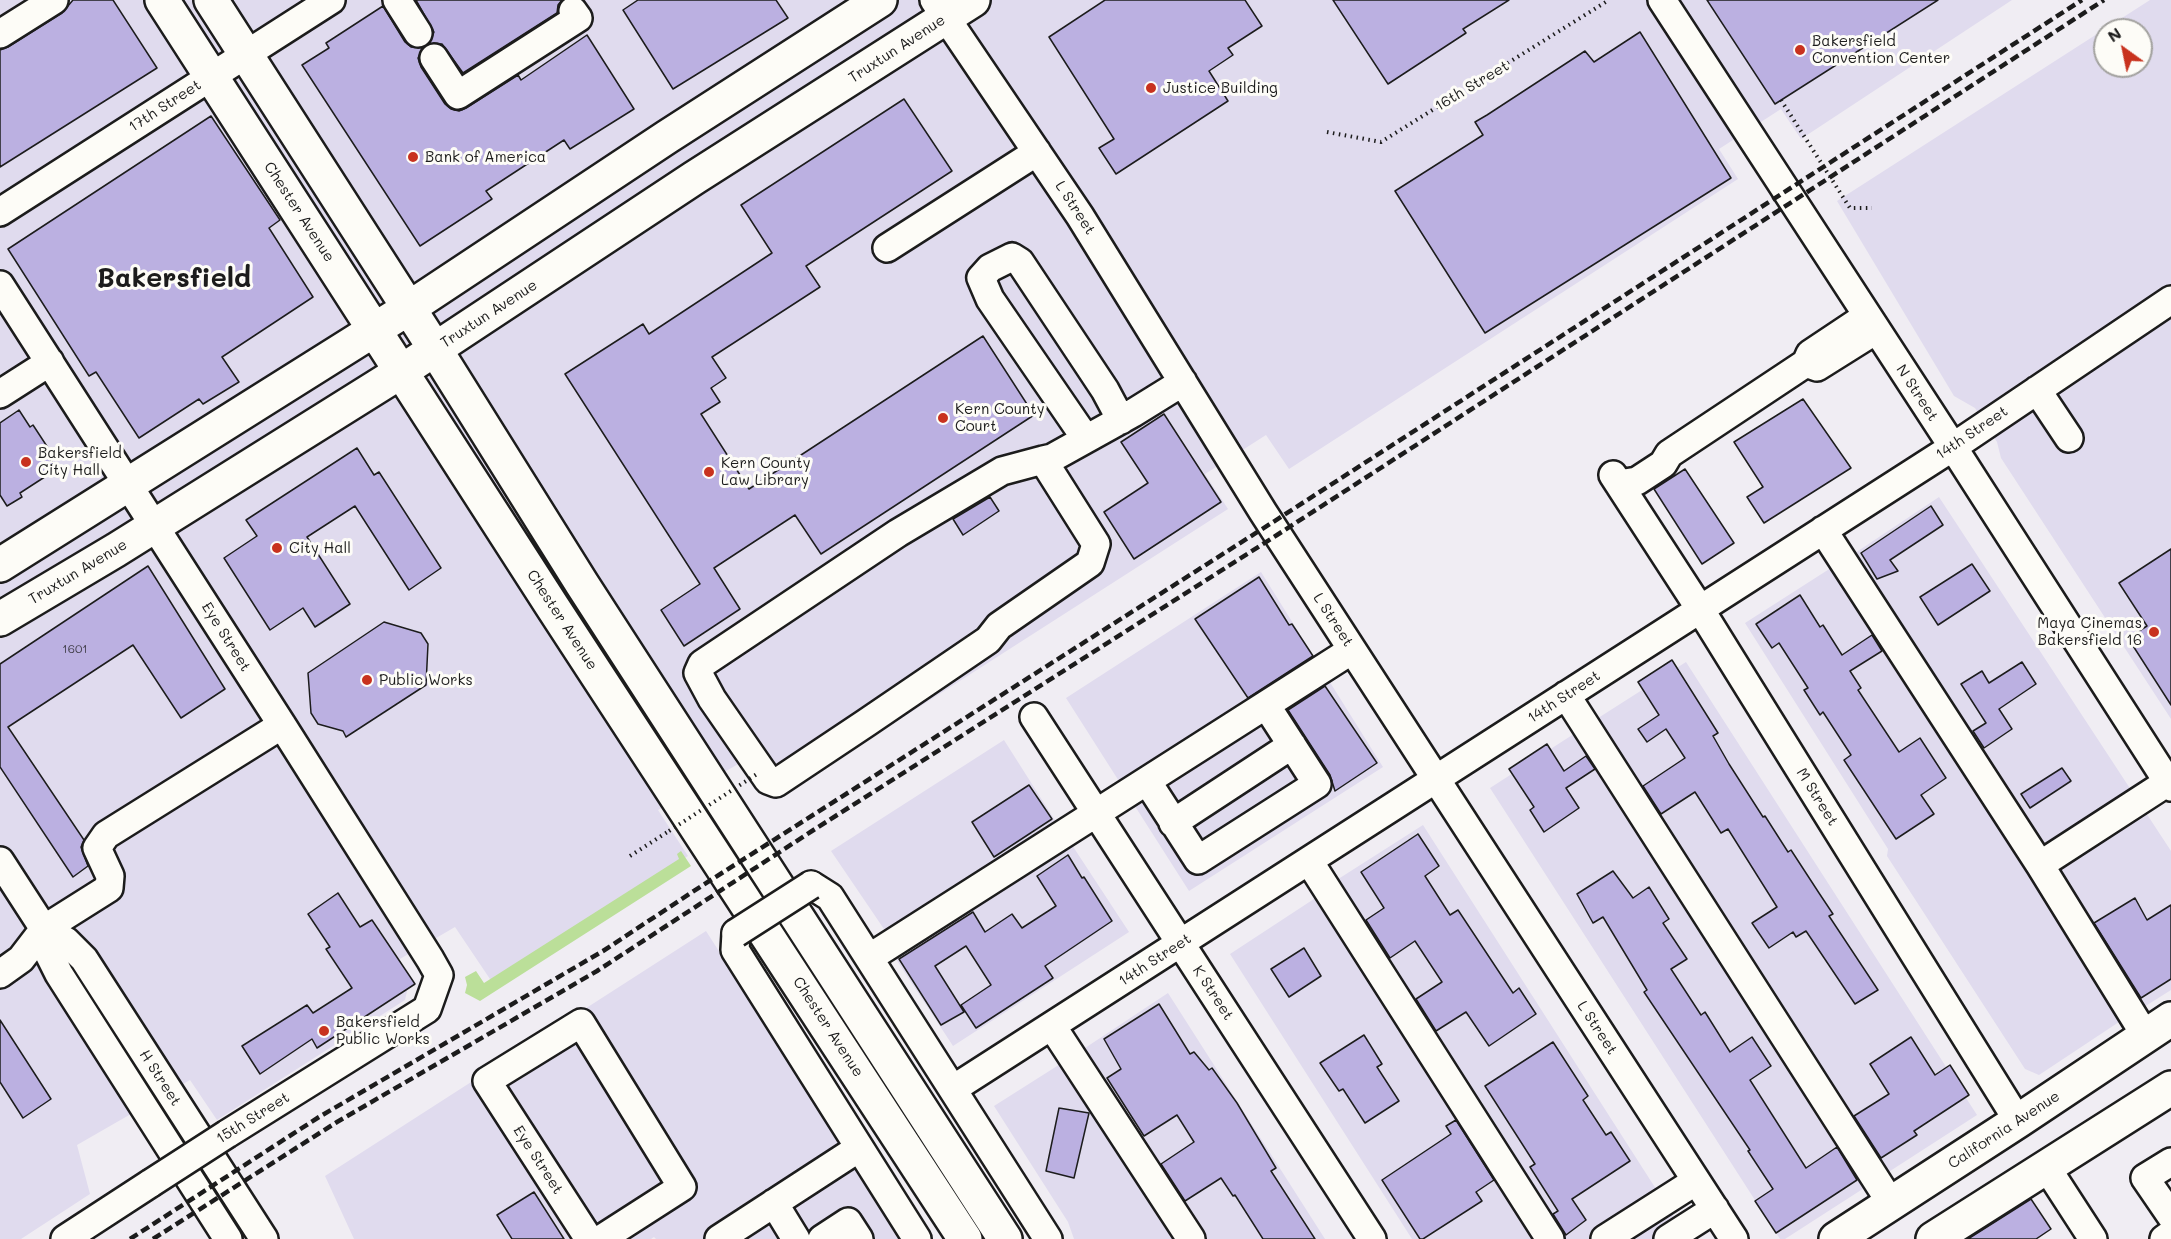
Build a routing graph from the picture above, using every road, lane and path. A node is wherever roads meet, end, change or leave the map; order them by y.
1 (54, 0) edge
2 (162, 0) edge
3 (211, 0) edge
4 (331, 0) edge
5 (397, 0) edge
6 (880, 0) edge
7 (974, 0) edge
8 (1609, 0) edge
9 (1662, 0) edge
10 (940, 9) edge
11 (573, 10) dead end
12 (418, 33) dead end
13 (0, 34) edge
14 (247, 54) junction
15 (434, 58) dead end
16 (211, 76) junction
17 (1781, 100) dead end
18 (1327, 132) dead end
19 (1037, 152) junction
20 (1872, 208) dead end
21 (0, 212) edge
22 (887, 248) dead end
23 (0, 285) edge
24 (2171, 300) edge
25 (409, 308) junction
26 (1872, 323) junction
27 (374, 328) junction
28 (435, 349) junction
29 (50, 362) junction
30 (402, 371) junction
31 (1183, 382) junction
32 (2037, 390) junction
33 (0, 394) edge
34 (1121, 420) junction
35 (2069, 438) dead end
36 (1086, 439) junction
37 (1953, 447) junction
38 (1043, 460) junction
39 (129, 484) junction
40 (155, 525) junction
41 (1823, 530) junction
42 (0, 565) edge
43 (1700, 609) junction
44 (0, 620) edge
45 (1352, 650) junction
46 (1566, 695) junction
47 (1266, 705) junction
48 (1034, 717) dead end
49 (282, 725) junction
50 (1292, 745) junction
51 (757, 774) dead end
52 (1436, 779) junction
53 (1147, 781) junction
54 (2169, 785) edge
55 (1097, 813) junction
56 (1173, 823) junction
57 (630, 856) dead end
58 (0, 861) edge
59 (1309, 861) junction
60 (2040, 865) junction
61 (44, 929) junction
62 (1181, 944) junction
63 (869, 958) junction
64 (58, 974) junction
65 (0, 975) edge
66 (433, 993) joint
67 (1052, 1026) junction
68 (2158, 1027) edge
69 (2171, 1088) edge
70 (953, 1089) junction
71 (2018, 1121) junction
72 (859, 1148) junction
73 (2171, 1162) edge
74 (2047, 1168) junction
75 (1696, 1181) junction
76 (774, 1203) junction
77 (1892, 1203) junction
78 (1714, 1209) junction
79 (1641, 1215) junction
80 (2171, 1216) edge
81 (2171, 1234) edge
82 (1675, 1235) edge
83 (65, 1239) edge
84 (228, 1239) edge
85 (264, 1239) edge
86 (589, 1239) edge
87 (601, 1239) edge
88 (719, 1239) edge
89 (796, 1239) edge
90 (822, 1239) edge
91 (859, 1239) edge
92 (917, 1239) edge
93 (965, 1239) edge
94 (1005, 1239) edge
95 (1048, 1239) edge
96 (1191, 1239) edge
97 (1372, 1239) edge
98 (1550, 1239) edge
99 (1605, 1239) edge
100 (1734, 1239) edge
101 (1836, 1239) edge
102 (1933, 1239) edge
103 (2093, 1239) edge
104 (2163, 1239) edge

1 - 13 street
2 - 16 main road, Chester Avenue
3 - 14 main road
4 - 14 street, 17th Street
5 - 12 street
6 - 25 main road
7 - 10 main road, Truxtun Avenue
8 - 18 path, 16th Street
9 - 26 street, N Street
10 - 19 street, L Street
10 - 28 main road, Truxtun Avenue
11 - 15 street
14 - 16 street, 17th Street
14 - 25 main road
16 - 21 street, 17th Street
16 - 27 main road, Chester Avenue
17 - 20 path, bridge
19 - 22 street
19 - 31 street, L Street
23 - 29 street, Eye Street
24 - 32 street, 14th Street
25 - 27 main road
25 - 28 main road
26 - 37 street, N Street
26 - 43 street, M Street
27 - 30 main road, Chester Avenue
27 - 39 main road
28 - 30 main road, Truxtun Avenue
28 - 94 main road
29 - 33 street
29 - 39 street, Eye Street
30 - 40 main road, Truxtun Avenue
30 - 93 main road, Chester Avenue
31 - 34 street
31 - 45 street, L Street
32 - 35 street
32 - 37 street, 14th Street
34 - 36 street
34 - 36 street
36 - 38 street
37 - 41 street, 14th Street
37 - 54 street, N Street
38 - 38 street
39 - 40 street, Eye Street
39 - 42 main road
40 - 44 main road, Truxtun Avenue
40 - 49 street, Eye Street
41 - 43 street, 14th Street
41 - 60 street
43 - 46 street, 14th Street
43 - 71 street, M Street
45 - 47 street
45 - 52 street, L Street
46 - 52 street, 14th Street
46 - 77 street
47 - 50 street
47 - 53 street
48 - 55 street, K Street
49 - 61 street
49 - 66 street, Eye Street
50 - 56 street
50 - 56 street
51 - 57 path, bridge
52 - 59 street, 14th Street
52 - 75 street, L Street
53 - 55 street
53 - 56 street
54 - 60 street
55 - 62 street, K Street
55 - 63 street
58 - 61 street, H Street
59 - 62 street, 14th Street
59 - 98 street
60 - 68 street
61 - 64 street, H Street
61 - 65 street
61 - 85 street, H Street
62 - 67 street, 14th Street
62 - 97 street, K Street
63 - 70 street
63 - 72 street, bridge
64 - 65 street
64 - 84 street, H Street
66 - 83 street, 15th Street, bridge
67 - 70 street, 14th Street
67 - 96 street
68 - 71 main road, California Avenue
69 - 74 main road
70 - 95 street
71 - 77 main road, California Avenue
72 - 76 street
72 - 92 street
73 - 80 street
74 - 102 main road
74 - 103 street
75 - 78 street, L Street
75 - 79 street
76 - 88 street
76 - 89 street
77 - 101 main road, California Avenue
78 - 82 street
78 - 100 street, L Street
79 - 82 street
79 - 99 street
81 - 104 street
86 - 87 street, Eye Street
90 - 91 street

